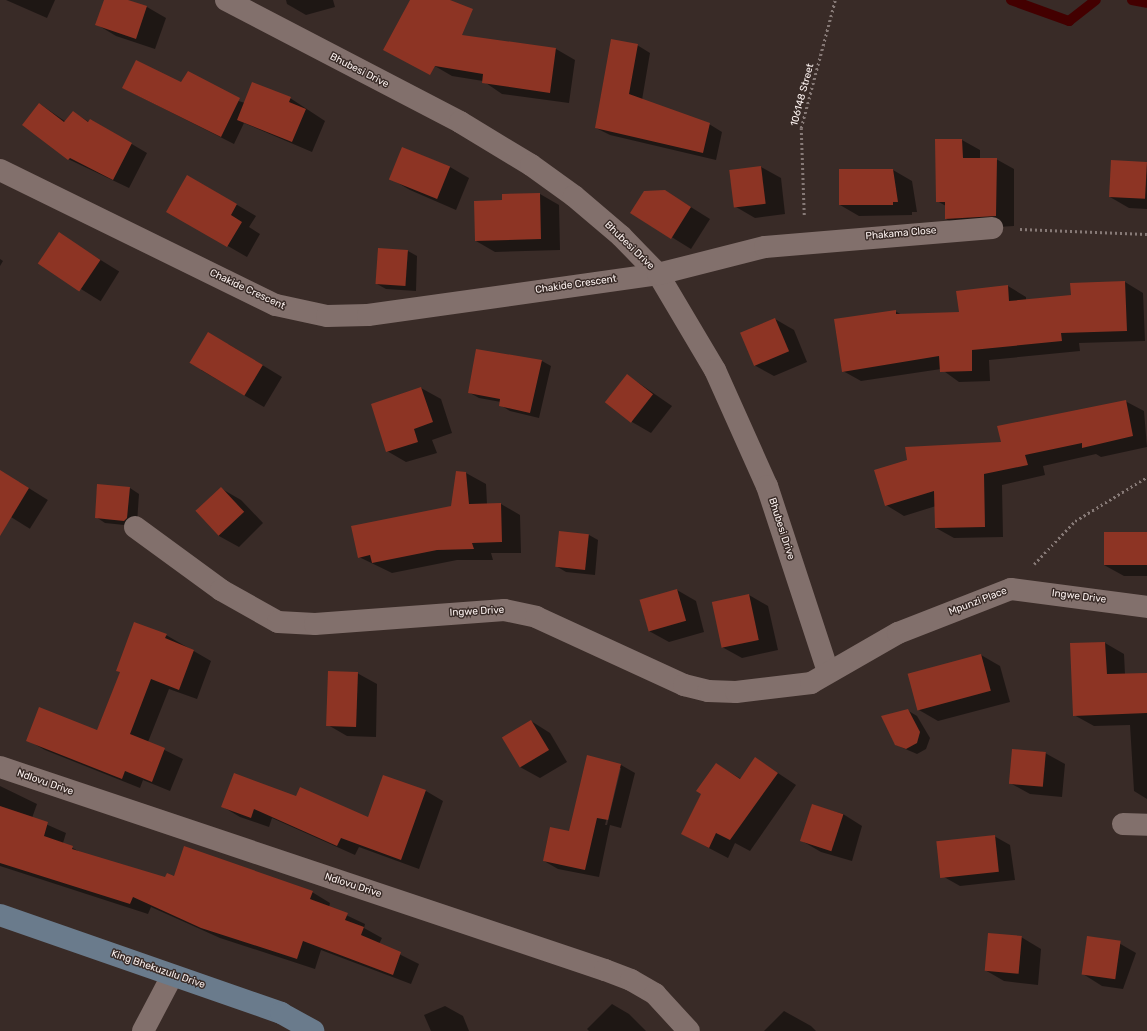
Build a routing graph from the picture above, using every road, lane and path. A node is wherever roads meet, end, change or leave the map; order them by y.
1 (226, 0) edge
2 (835, 0) edge
3 (0, 170) edge
4 (992, 228) joint
5 (1147, 234) edge
6 (804, 243) junction
7 (658, 274) junction
8 (1147, 477) edge
9 (135, 527) dead end
10 (1011, 589) junction
11 (1147, 607) edge
12 (828, 672) junction
13 (0, 767) edge
14 (1123, 824) dead end
15 (1147, 824) edge
16 (0, 915) edge
17 (172, 976) junction
18 (142, 1031) edge
19 (313, 1031) edge
20 (690, 1031) edge

1 - 7 street, Bhubesi Drive
2 - 6 path, 106148 Street
3 - 7 street, Chakide Crescent
4 - 5 path
4 - 6 street, Phakama Close
6 - 7 street, Phakama Close
7 - 12 street, Bhubesi Drive
8 - 10 path, Mpunzi Place
9 - 12 street, Ingwe Drive
10 - 11 street, Ingwe Drive
10 - 12 street, Mpunzi Place
13 - 20 street, Ndlovu Drive
14 - 15 street
16 - 17 street, King Bhekuzulu Drive
17 - 18 street
17 - 19 street, King Bhekuzulu Drive

